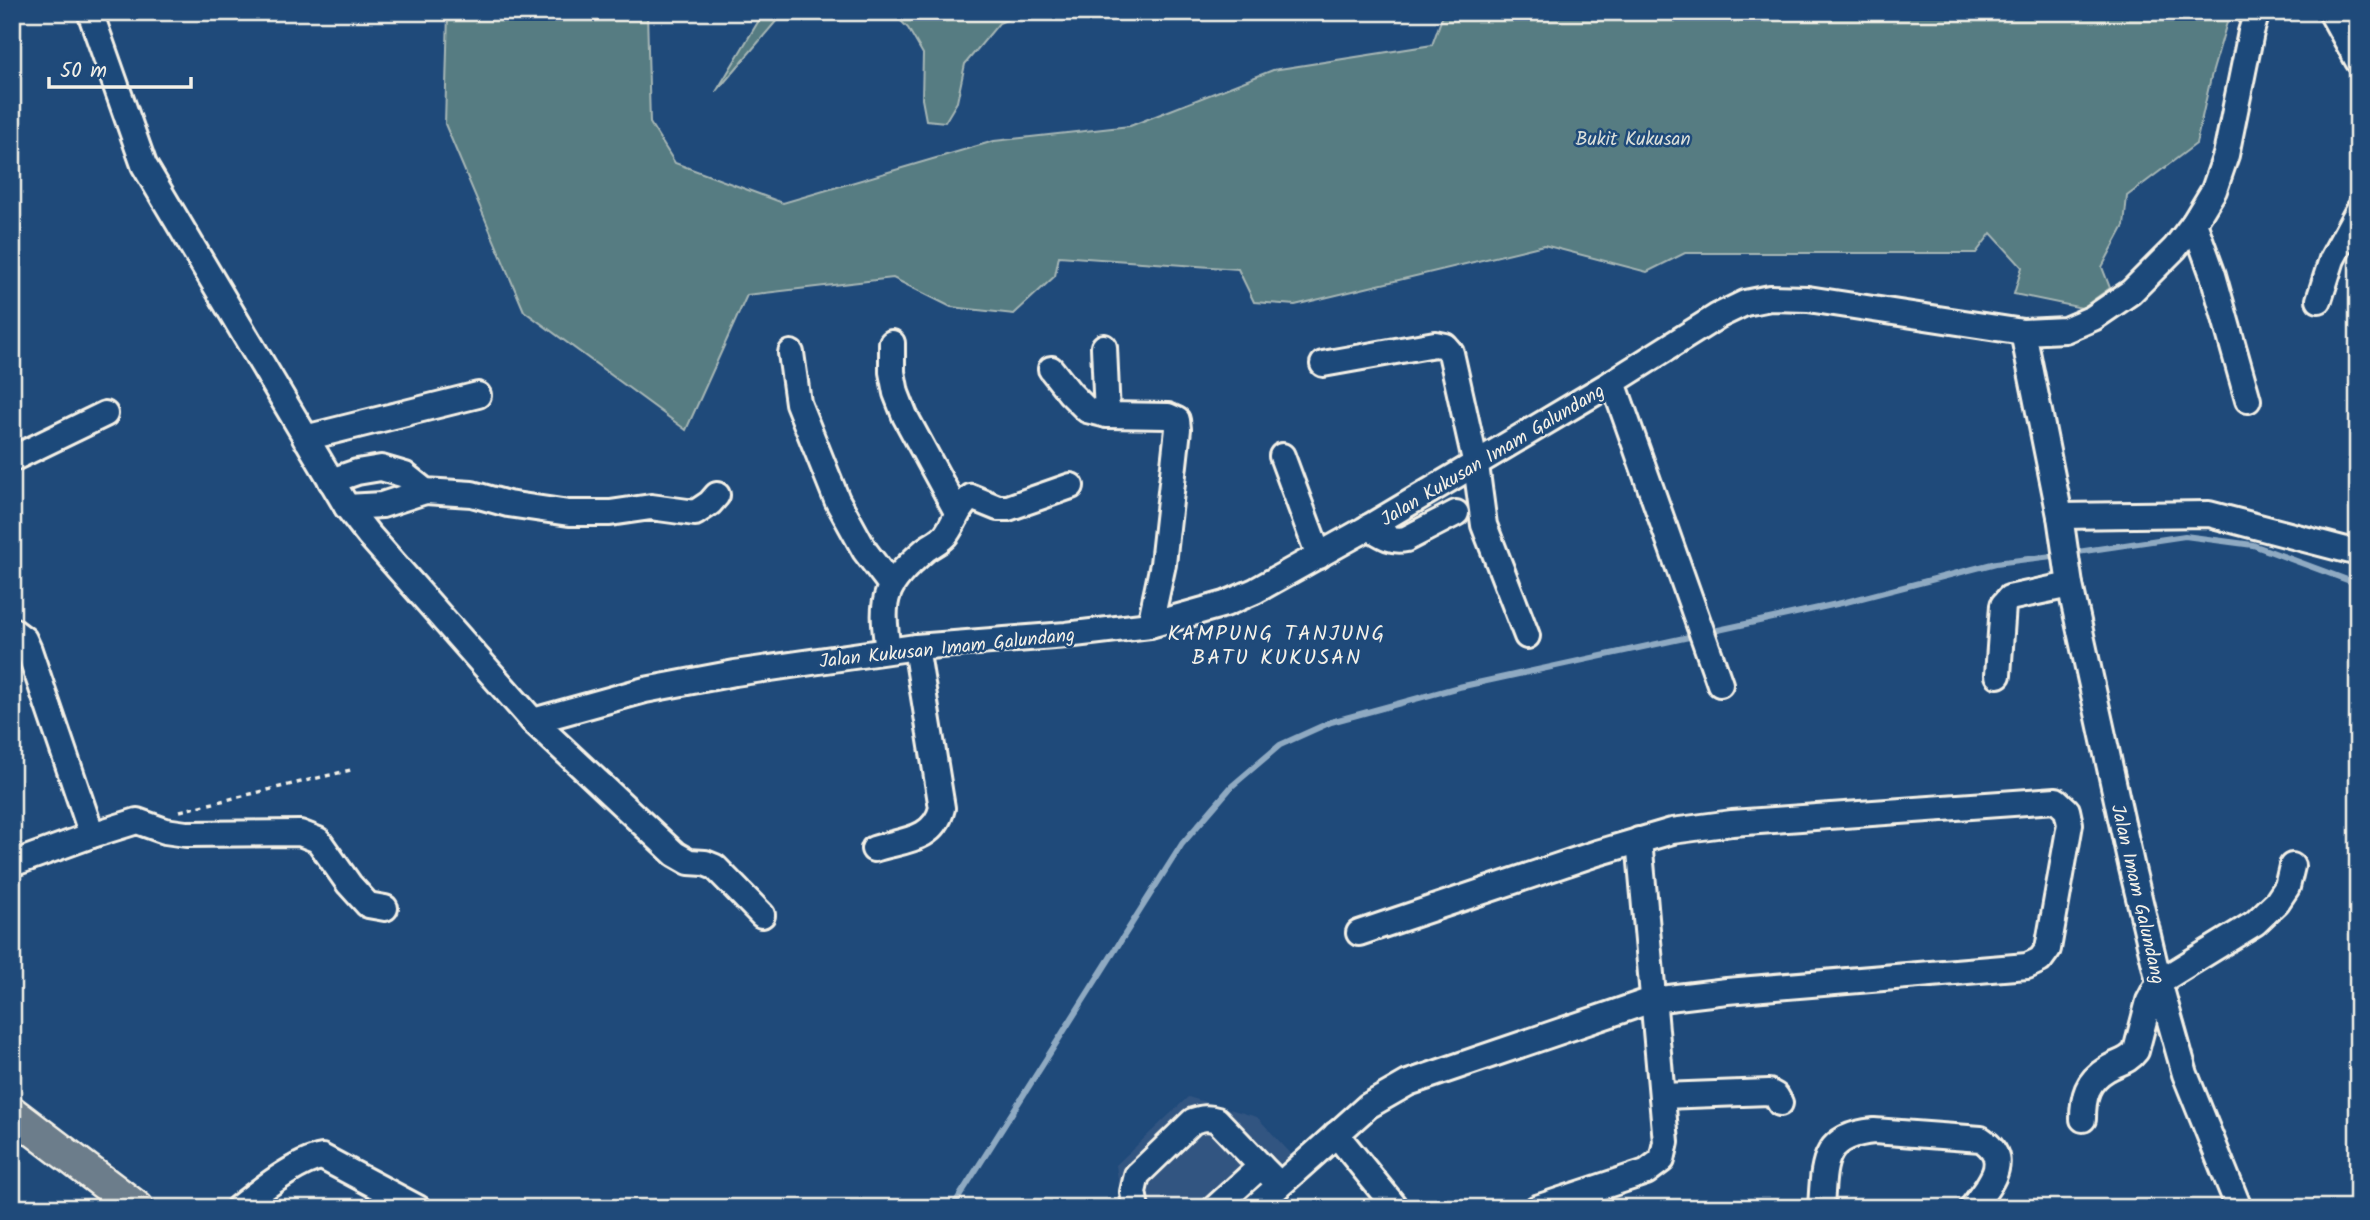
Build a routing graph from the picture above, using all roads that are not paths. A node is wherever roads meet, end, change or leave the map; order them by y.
1 (90, 12) edge
2 (2257, 12) edge
3 (2332, 12) edge
4 (2358, 61) edge
5 (2358, 211) edge
6 (2194, 223) junction
7 (2319, 300) dead end
8 (2023, 332) junction
9 (892, 343) dead end
10 (1104, 347) dead end
11 (791, 353) dead end
12 (1323, 364) dead end
13 (1051, 369) dead end
14 (1614, 382) junction
15 (478, 395) dead end
16 (2248, 400) dead end
17 (104, 414) dead end
18 (1107, 415) junction
19 (305, 438) junction
20 (1282, 456) dead end
21 (12, 458) edge
22 (1476, 465) junction
23 (331, 481) junction
24 (1071, 486) dead end
25 (425, 491) junction
26 (717, 495) dead end
27 (347, 507) junction
28 (957, 512) junction
29 (1456, 513) dead end
30 (2060, 521) junction
31 (1369, 527) junction
32 (2358, 553) edge
33 (1319, 556) junction
34 (2069, 579) junction
35 (891, 585) junction
36 (1150, 625) junction
37 (12, 630) edge
38 (1527, 636) dead end
39 (916, 647) junction
40 (888, 650) junction
41 (1998, 676) dead end
42 (1720, 684) dead end
43 (533, 721) junction
44 (92, 835) junction
45 (1639, 841) junction
46 (874, 849) dead end
47 (12, 864) edge
48 (2292, 866) dead end
49 (385, 908) dead end
50 (762, 915) dead end
51 (1359, 933) dead end
52 (2159, 982) junction
53 (1653, 1000) junction
54 (1662, 1096) junction
55 (1780, 1103) dead end
56 (12, 1113) edge
57 (2083, 1119) dead end
58 (1336, 1134) junction
59 (1261, 1166) junction
60 (1279, 1185) junction
61 (137, 1208) edge
62 (238, 1208) edge
63 (418, 1208) edge
64 (1136, 1208) edge
65 (1215, 1208) edge
66 (1254, 1208) edge
67 (1396, 1208) edge
68 (1537, 1208) edge
69 (1821, 1208) edge
70 (1972, 1208) edge
71 (2239, 1208) edge

1 - 19 street
2 - 6 street, Jalan Kukusan Imam Galundang
3 - 4 street
5 - 7 street
6 - 8 street, Jalan Kukusan Imam Galundang
6 - 16 street
8 - 14 street, Jalan Kukusan Imam Galundang
8 - 30 street, Jalan Imam Galundang
9 - 28 street
10 - 18 street
11 - 35 street
12 - 22 street
13 - 18 street
14 - 22 street, Jalan Kukusan Imam Galundang
14 - 42 street
15 - 19 street
17 - 21 street
18 - 36 street
19 - 23 street
20 - 33 street
22 - 31 street, Jalan Kukusan Imam Galundang
22 - 38 street
23 - 25 street
23 - 27 street
24 - 28 street
25 - 26 street
25 - 27 street
27 - 43 street
28 - 35 street
29 - 31 street
30 - 32 street
30 - 34 street, Jalan Imam Galundang
31 - 33 street, Jalan Kukusan Imam Galundang
33 - 36 street, Jalan Kukusan Imam Galundang
34 - 41 street
34 - 52 street, Jalan Imam Galundang
35 - 40 street
36 - 39 street, Jalan Kukusan Imam Galundang
37 - 44 street
39 - 40 street, Jalan Kukusan Imam Galundang
39 - 46 street
40 - 43 street, Jalan Kukusan Imam Galundang
43 - 50 street
44 - 47 street
44 - 49 street
45 - 51 street
45 - 53 street
45 - 53 street
48 - 52 street
52 - 57 street
52 - 71 street, Jalan Imam Galundang
53 - 54 street
53 - 58 street
54 - 55 street
54 - 68 street
56 - 61 main road
58 - 60 street
58 - 67 street
59 - 60 street
59 - 64 street
59 - 65 street
60 - 66 street
62 - 63 street
69 - 70 street

